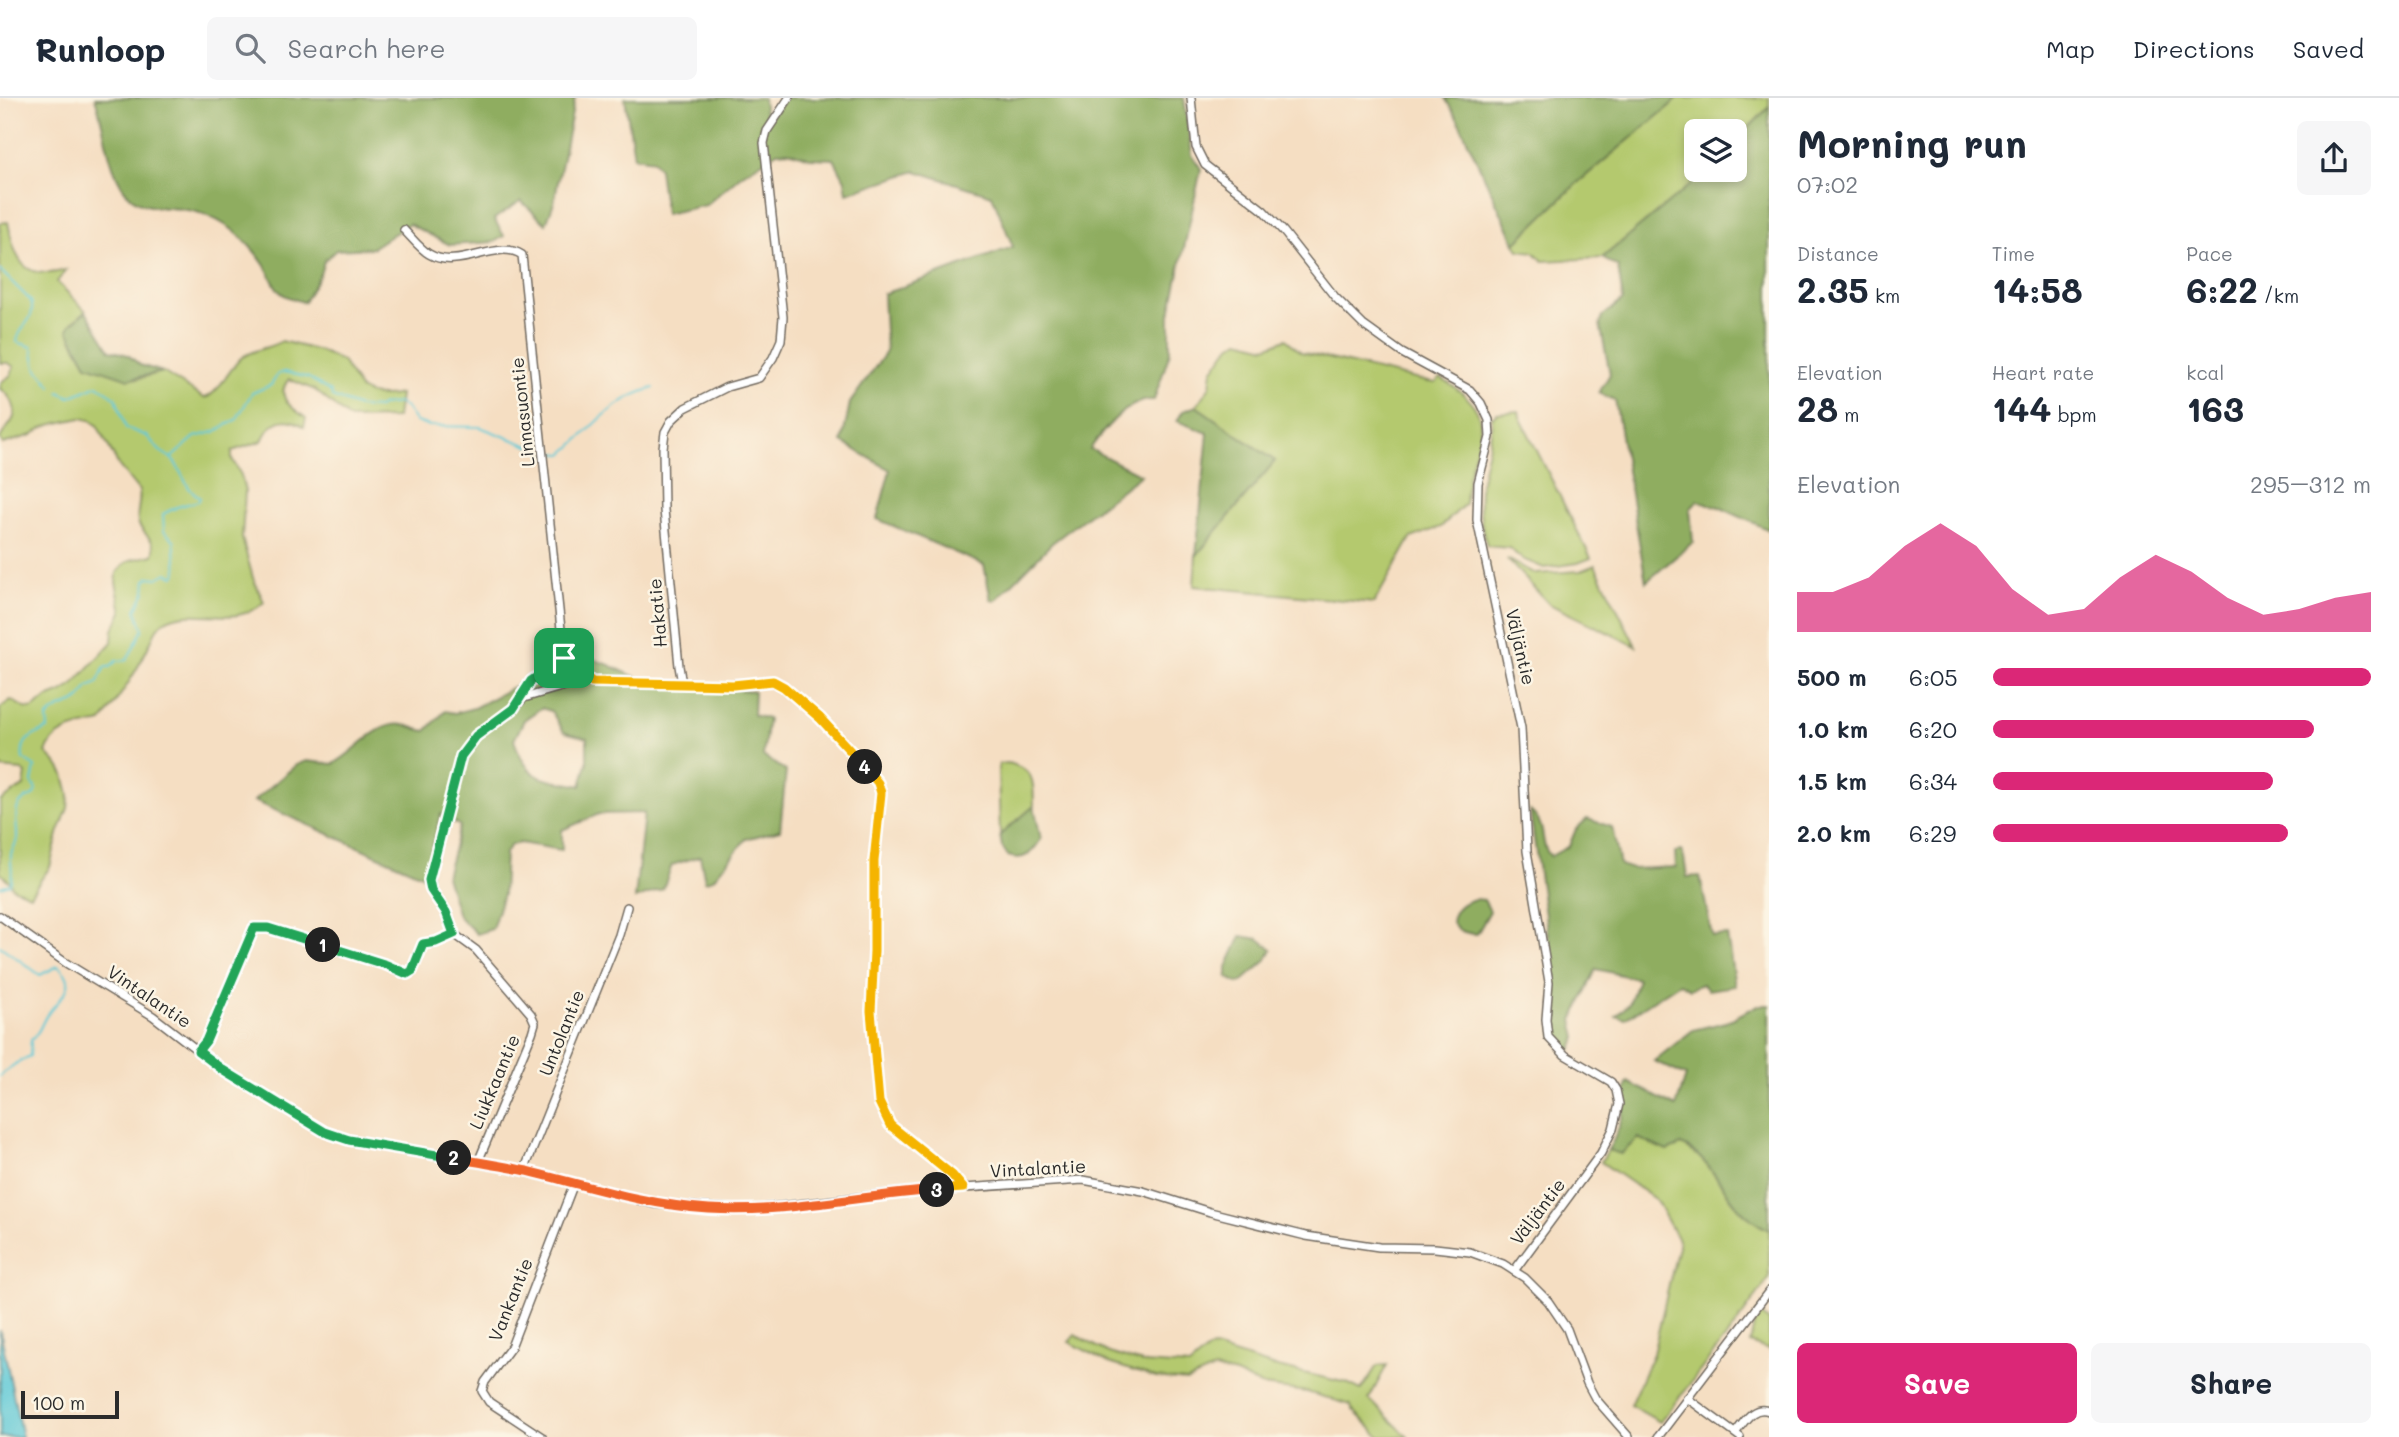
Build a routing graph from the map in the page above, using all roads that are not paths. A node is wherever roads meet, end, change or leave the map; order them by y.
1 (789, 98) edge
2 (1191, 98) edge
3 (404, 230) dead end
4 (564, 658) junction
5 (592, 682) junction
6 (682, 684) junction
7 (520, 702) junction
8 (627, 907) dead end
9 (0, 916) edge
10 (454, 934) junction
11 (198, 1051) junction
12 (478, 1162) junction
13 (524, 1171) junction
14 (574, 1183) junction
15 (963, 1188) junction
16 (1514, 1271) junction
17 (1769, 1291) edge
18 (1687, 1398) junction
19 (1769, 1411) edge
20 (1738, 1434) edge
21 (542, 1437) edge
22 (1629, 1437) edge
23 (1658, 1437) edge

1 - 6 street, Hakatie
2 - 16 street, Väljäntie
3 - 4 street, Linnasuontie
4 - 5 street
4 - 7 street
5 - 6 street, Liukkaantie
5 - 7 street, Liukkaantie
6 - 15 street
7 - 10 street, Liukkaantie
8 - 13 street, Untolantie
9 - 11 street, Vintalantie
10 - 11 street
10 - 12 street, Liukkaantie
11 - 12 street, Vintalantie
12 - 13 street, Vintalantie
13 - 14 street, Vintalantie
14 - 15 street, Vintalantie
14 - 21 street, Vankantie
15 - 16 street, Vintalantie
16 - 22 street, Vintalantie
17 - 18 street
18 - 20 street
18 - 23 street
19 - 20 street

